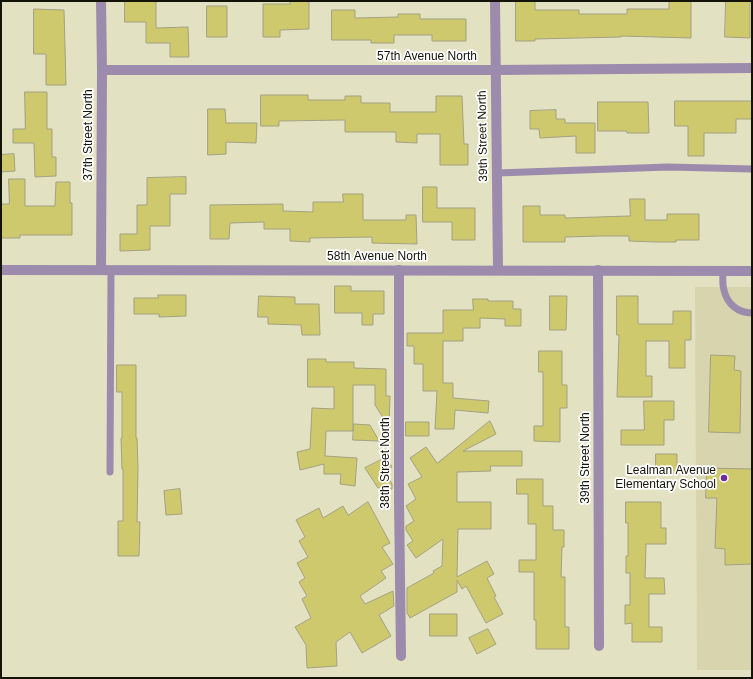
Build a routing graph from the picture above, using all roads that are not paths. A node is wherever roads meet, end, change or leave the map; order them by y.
1 (101, 1) edge
2 (495, 1) edge
3 (752, 68) edge
4 (102, 70) junction
5 (495, 70) junction
6 (752, 169) edge
7 (497, 173) junction
8 (1, 270) edge
9 (106, 270) junction
10 (399, 270) junction
11 (498, 270) junction
12 (598, 270) junction
13 (723, 270) junction
14 (752, 270) edge
15 (752, 313) edge
16 (110, 472) dead end
17 (599, 646) dead end
18 (401, 656) dead end

1 - 4 street, 37th Street North
2 - 5 street, 39th Street North
3 - 5 street, 57th Avenue North
4 - 5 street, 57th Avenue North
4 - 9 street, 37th Street North
5 - 7 street, 39th Street North
6 - 7 lane
7 - 11 street, 39th Street North
8 - 9 street, 58th Avenue North
9 - 10 street, 58th Avenue North
9 - 16 lane
10 - 11 street, 58th Avenue North
10 - 18 street, 38th Street North
11 - 12 street, 58th Avenue North
12 - 13 street, 58th Avenue North
12 - 17 street, 39th Street North
13 - 14 street, 58th Avenue North
13 - 15 lane

